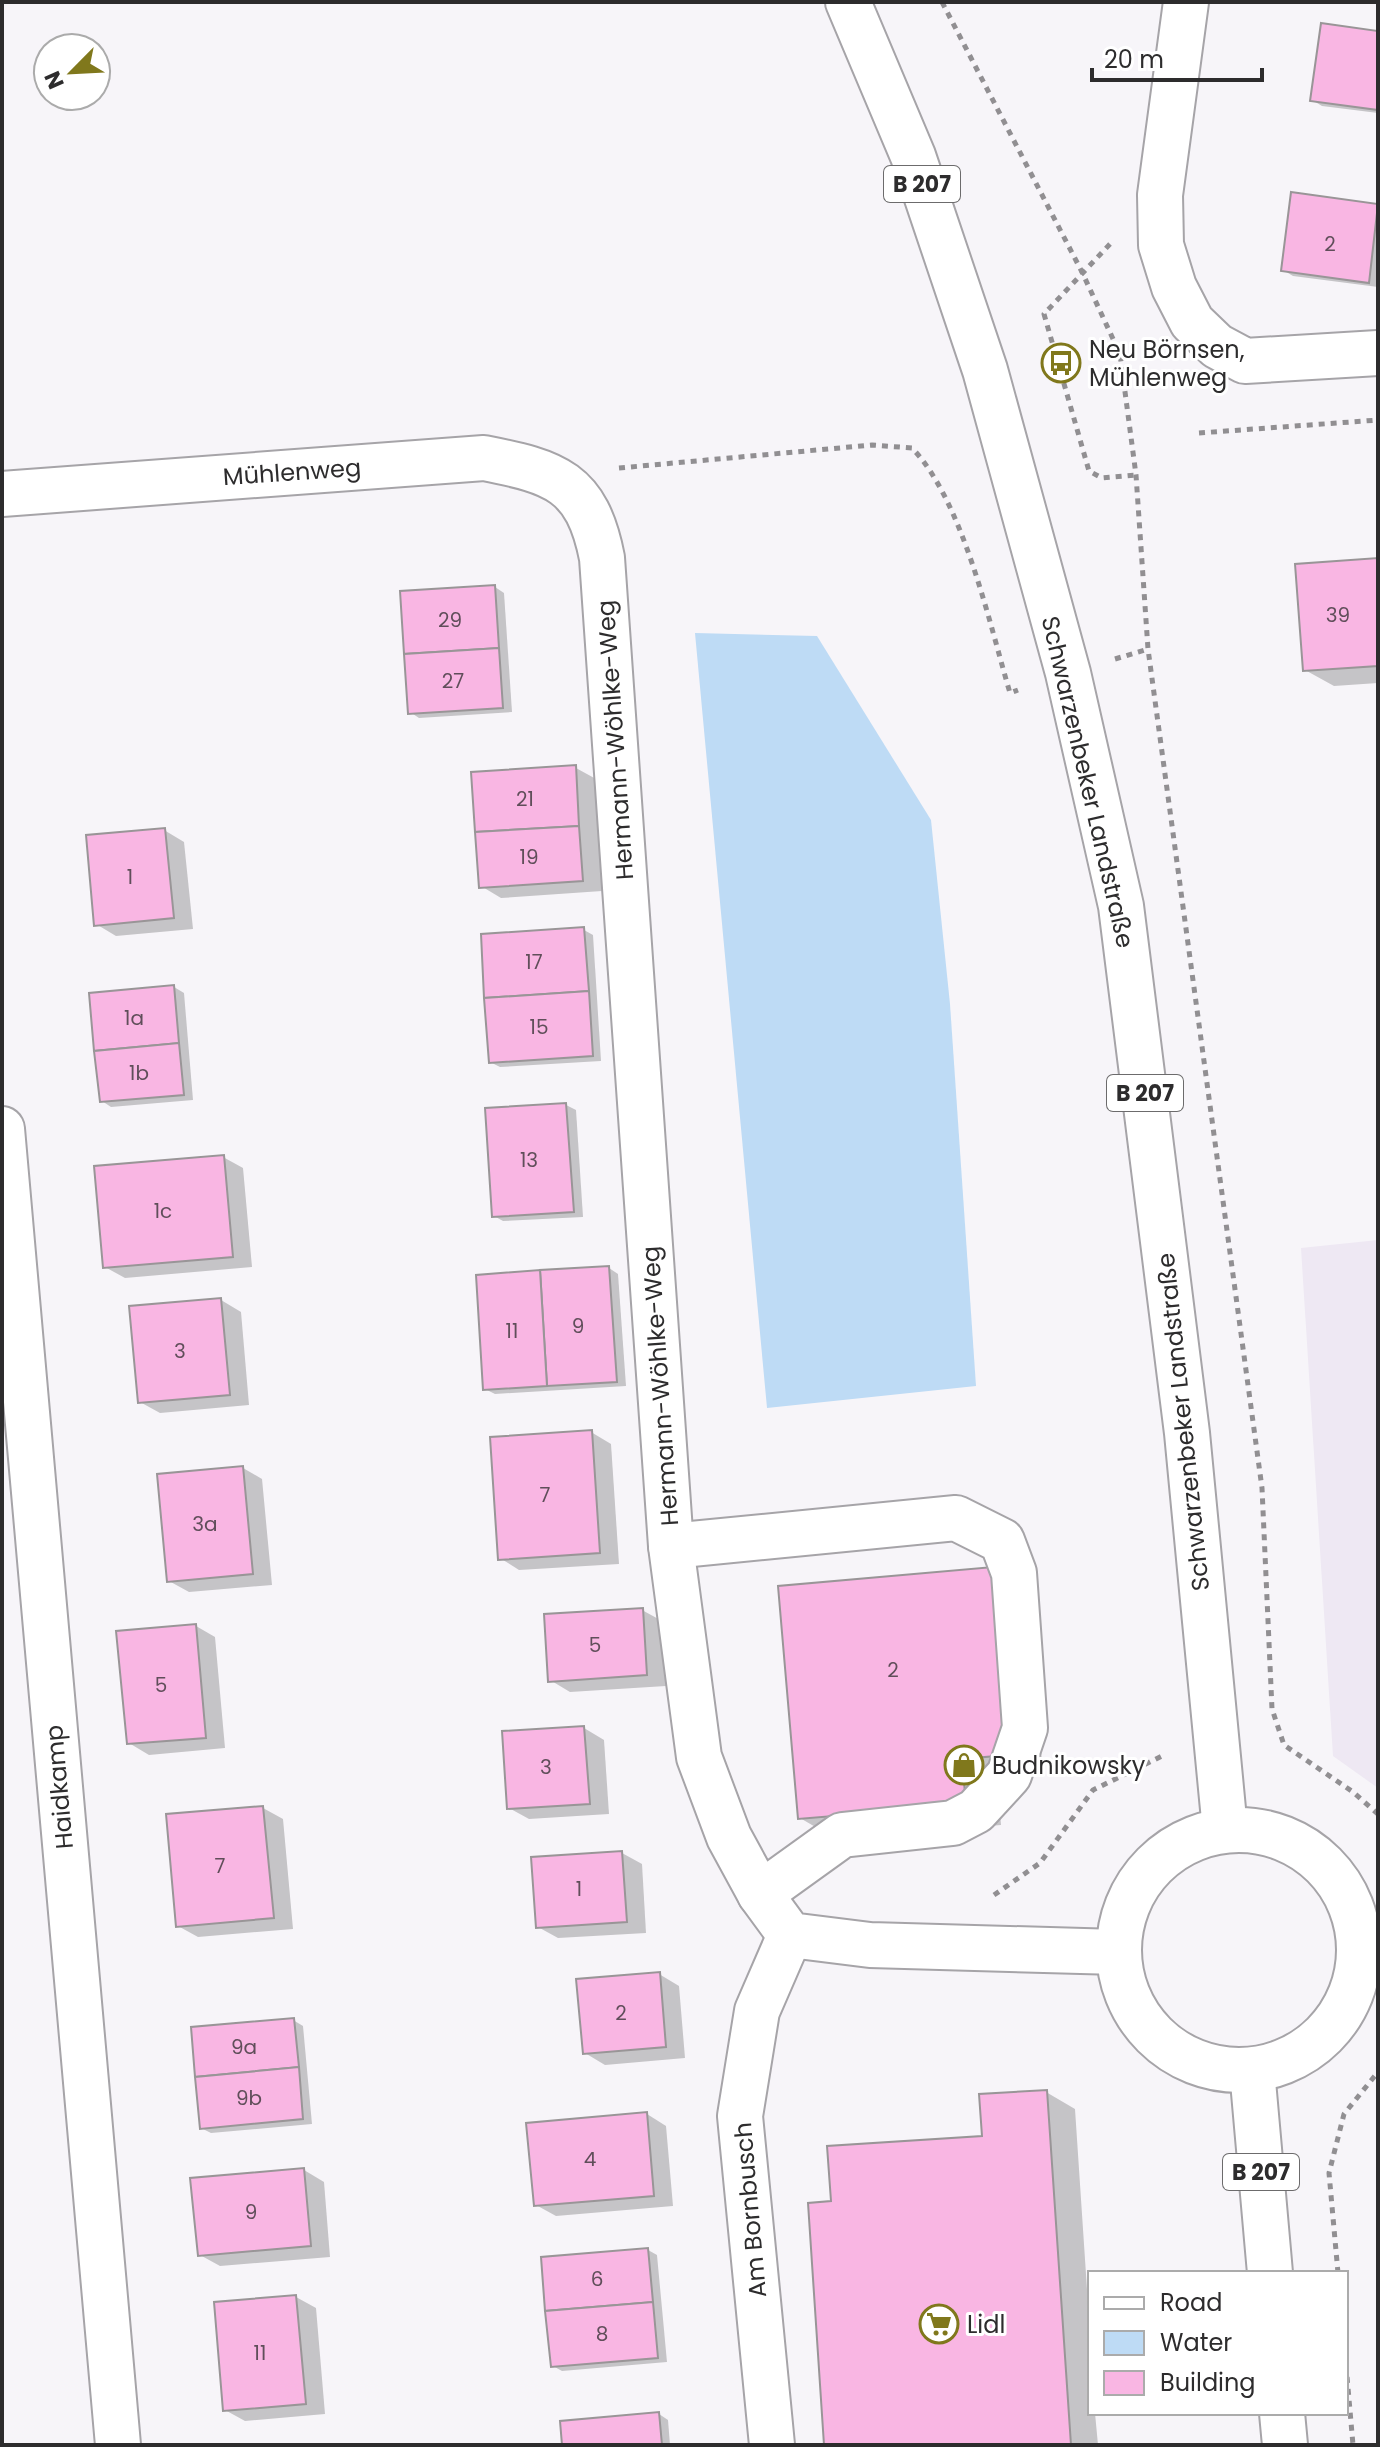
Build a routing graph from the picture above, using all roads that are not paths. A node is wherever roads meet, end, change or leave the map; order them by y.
1 (848, 2) edge
2 (1186, 2) edge
3 (1378, 353) edge
4 (576, 491) joint
5 (2, 494) edge
6 (2, 1129) edge
7 (671, 1546) junction
8 (1225, 1830) junction
9 (760, 1894) junction
10 (790, 1935) junction
11 (1369, 1950) edge
12 (1118, 1952) junction
13 (1252, 2070) junction
14 (1270, 2271) edge
15 (1282, 2415) edge
16 (118, 2445) edge
17 (772, 2445) edge
18 (1285, 2445) edge

1 - 8 street, Schwarzenbeker Landstraße / B 207
2 - 3 street
4 - 5 street, Mühlenweg
4 - 7 street, Hermann-Wöhlke-Weg
6 - 16 street, Haidkamp
7 - 9 street, Hermann-Wöhlke-Weg
7 - 9 street
8 - 11 street
8 - 12 street
9 - 10 street, Hermann-Wöhlke-Weg
10 - 12 street
10 - 17 street, Am Bornbusch
11 - 13 street
12 - 13 street
13 - 14 street, B 207
15 - 18 street

